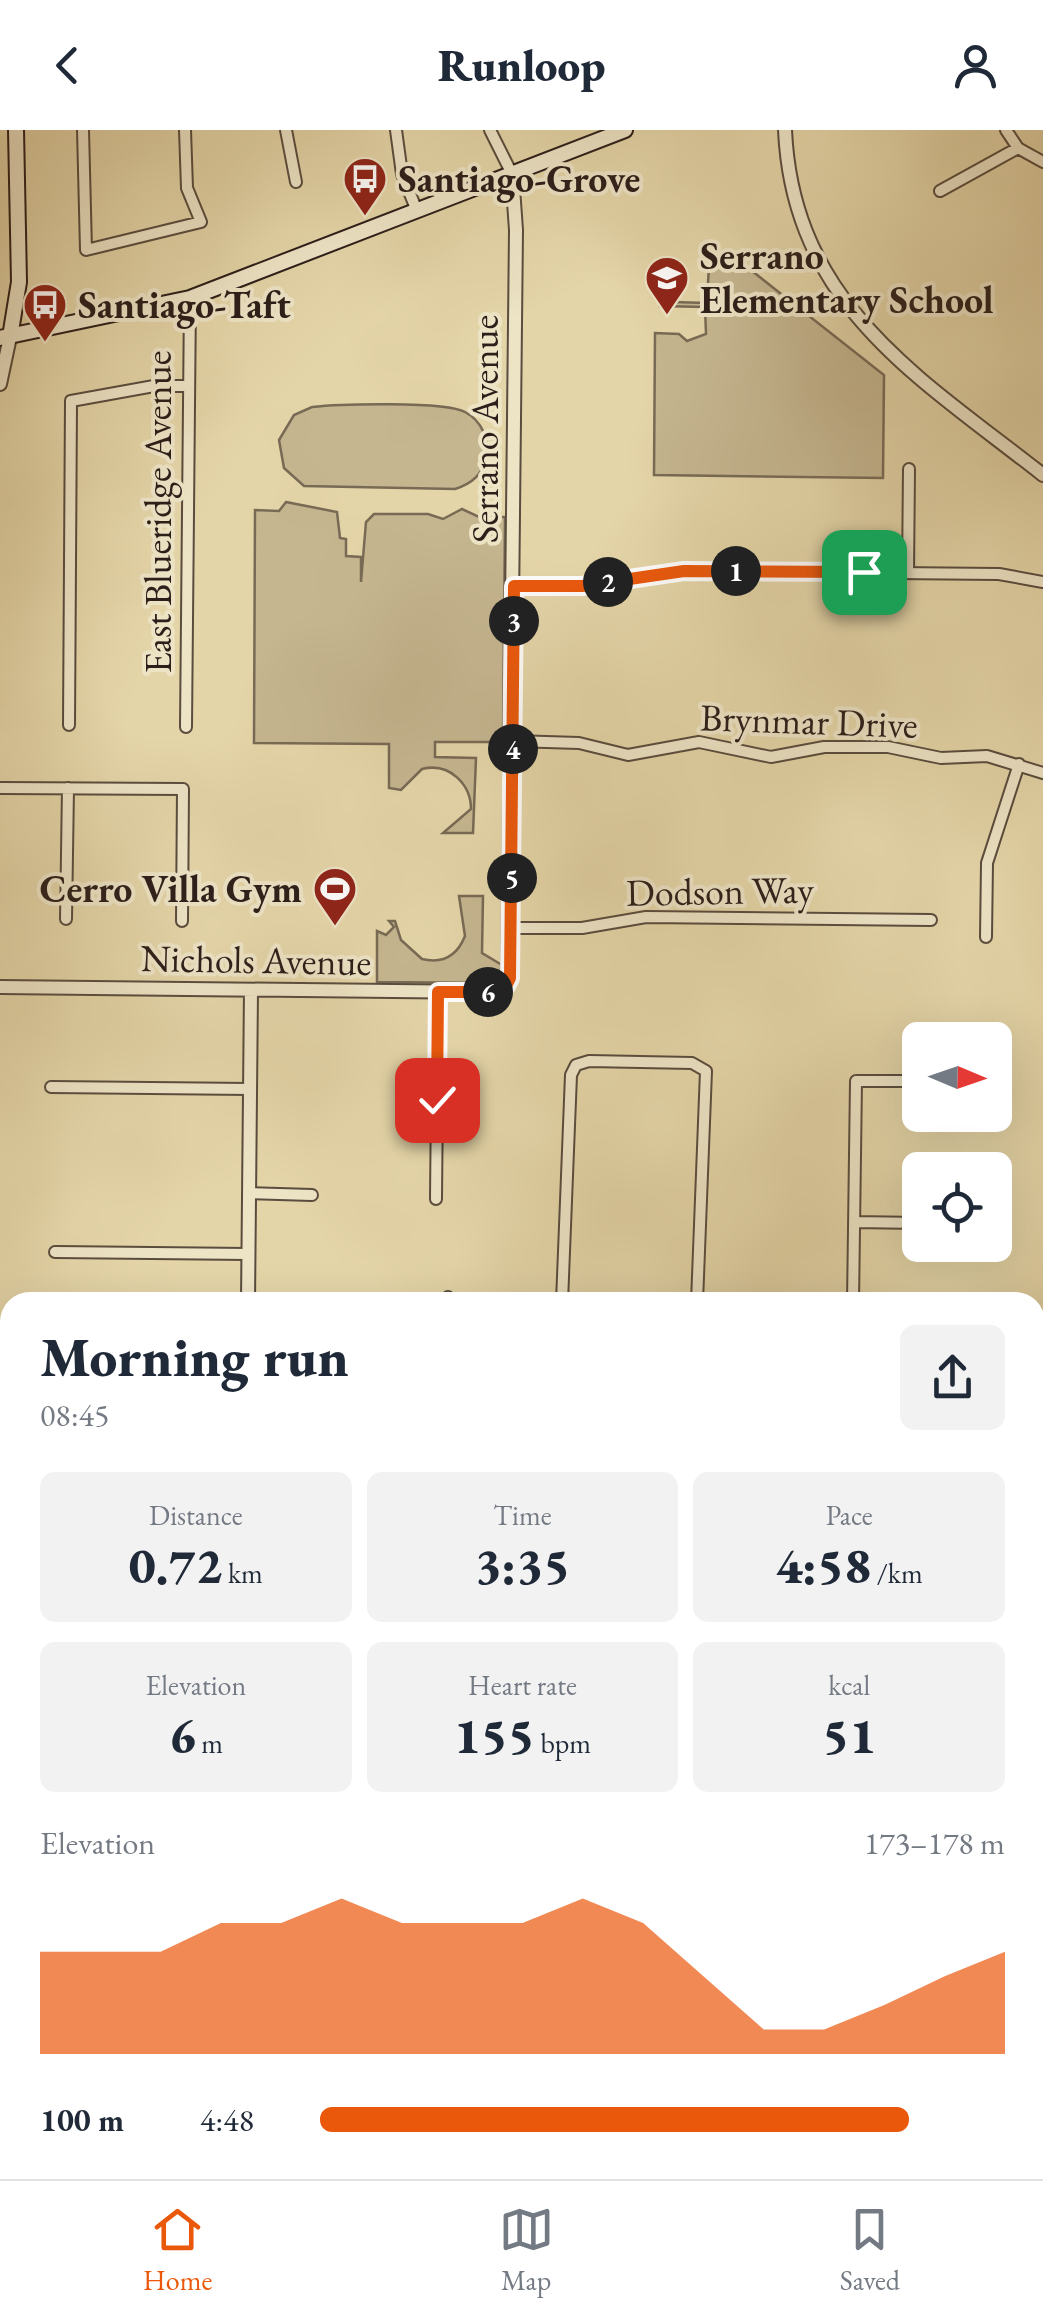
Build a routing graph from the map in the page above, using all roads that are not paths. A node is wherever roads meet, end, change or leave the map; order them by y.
1 (16, 130) edge
2 (84, 130) edge
3 (185, 130) edge
4 (286, 130) edge
5 (396, 130) edge
6 (490, 130) edge
7 (625, 130) edge
8 (786, 130) edge
9 (1006, 130) edge
10 (1018, 148) junction
11 (1043, 162) edge
12 (512, 174) junction
13 (296, 182) dead end
14 (940, 192) dead end
15 (417, 211) junction
16 (190, 298) junction
17 (5, 338) edge
18 (0, 384) edge
19 (189, 386) junction
20 (909, 469) dead end
21 (1043, 475) edge
22 (908, 573) junction
23 (1043, 582) edge
24 (514, 586) junction
25 (69, 724) dead end
26 (186, 727) dead end
27 (513, 741) junction
28 (1019, 764) junction
29 (1043, 773) edge
30 (0, 788) edge
31 (68, 788) junction
32 (66, 919) dead end
33 (931, 920) dead end
34 (182, 921) dead end
35 (512, 928) junction
36 (986, 937) dead end
37 (508, 984) joint
38 (0, 987) edge
39 (251, 990) junction
40 (438, 992) junction
41 (902, 1081) edge
42 (51, 1087) dead end
43 (250, 1089) junction
44 (249, 1194) junction
45 (312, 1194) dead end
46 (436, 1199) dead end
47 (854, 1222) junction
48 (902, 1222) edge
49 (56, 1252) dead end
50 (248, 1254) junction
51 (248, 1292) edge
52 (562, 1292) edge
53 (697, 1292) edge
54 (853, 1292) edge

1 - 17 main road
2 - 3 street
4 - 13 street
5 - 15 street
6 - 12 street
7 - 12 main road
8 - 21 street
9 - 10 street
10 - 11 street
10 - 14 street
12 - 15 main road
12 - 24 street, Serrano Avenue
15 - 16 main road
16 - 17 main road
16 - 19 street, East Blueridge Avenue
17 - 18 street
19 - 25 street
19 - 26 street, East Blueridge Avenue
20 - 22 street
22 - 23 street
22 - 24 street
24 - 27 street, Serrano Avenue
27 - 28 street, Brynmar Drive
27 - 35 street, Serrano Avenue
28 - 29 street, Brynmar Drive
28 - 36 street
30 - 31 street
31 - 32 street
31 - 34 street
33 - 35 street, Dodson Way
35 - 37 street, Serrano Avenue
37 - 40 street, Nichols Avenue
38 - 39 street, Nichols Avenue
39 - 40 street, Nichols Avenue
39 - 43 street
40 - 46 street
41 - 47 street
42 - 43 street
43 - 44 street
44 - 45 street
44 - 50 street
47 - 48 street
47 - 54 street
49 - 50 street
50 - 51 street
52 - 53 street

